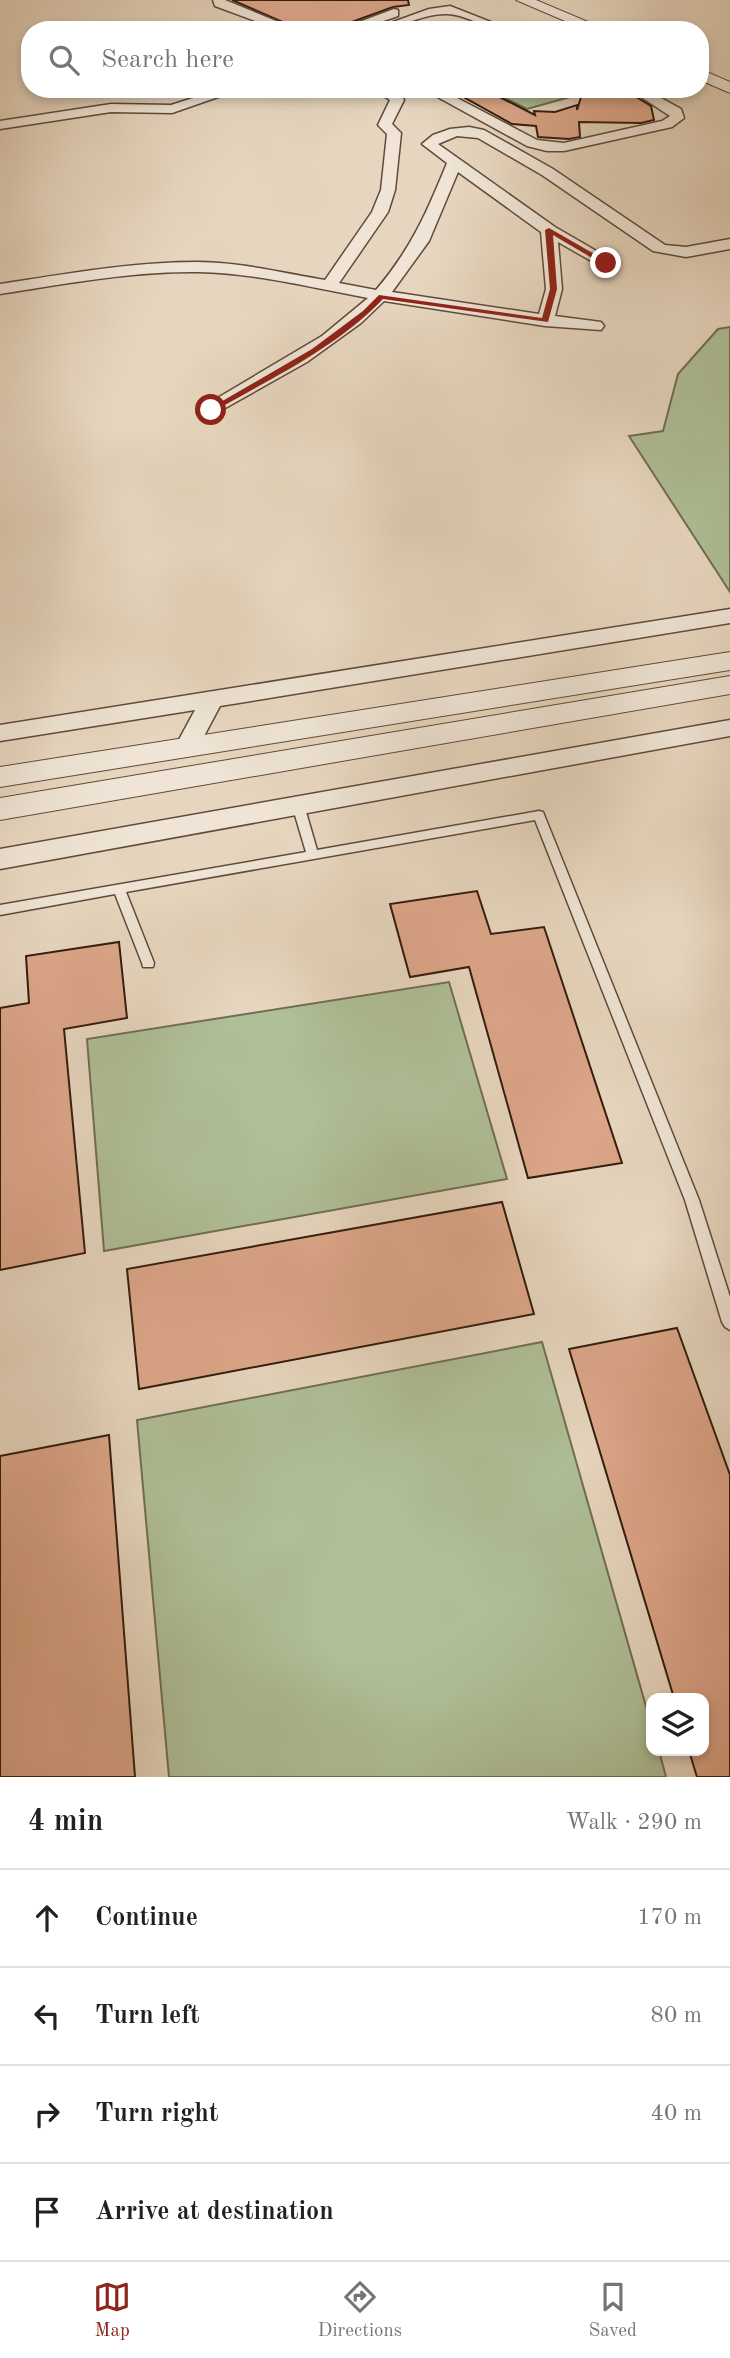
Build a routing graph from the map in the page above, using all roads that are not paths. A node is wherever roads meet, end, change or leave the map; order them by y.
1 (219, 0) edge
2 (523, 0) edge
3 (550, 0) edge
4 (423, 2) dead end
5 (268, 21) edge
6 (369, 21) edge
7 (408, 21) edge
8 (480, 21) edge
9 (588, 21) edge
10 (594, 21) edge
11 (709, 67) edge
12 (730, 77) edge
13 (709, 78) edge
14 (730, 88) edge
15 (207, 98) edge
16 (396, 98) edge
17 (446, 98) edge
18 (651, 98) edge
19 (0, 125) edge
20 (454, 163) junction
21 (549, 230) junction
22 (730, 244) edge
23 (606, 263) dead end
24 (328, 287) junction
25 (0, 289) edge
26 (381, 296) junction
27 (545, 321) junction
28 (595, 326) dead end
29 (211, 410) dead end
30 (730, 616) edge
31 (730, 661) edge
32 (730, 685) edge
33 (207, 708) junction
34 (730, 728) edge
35 (0, 733) edge
36 (187, 747) junction
37 (0, 777) edge
38 (298, 805) junction
39 (0, 809) edge
40 (313, 855) junction
41 (0, 859) edge
42 (119, 889) junction
43 (0, 910) edge
44 (148, 963) dead end
45 (730, 1322) edge

1 - 5 street
2 - 9 street
3 - 10 street
4 - 6 street
7 - 8 street
11 - 12 street
13 - 14 street
15 - 19 street
16 - 24 street
17 - 18 street
20 - 21 street
20 - 22 street
20 - 26 street
21 - 23 street
21 - 27 street
24 - 25 street
24 - 26 street
26 - 27 street
26 - 29 street
27 - 28 street
30 - 33 street
31 - 36 street
32 - 39 street
33 - 35 street
33 - 36 street
34 - 38 street
36 - 37 street
38 - 40 lane
38 - 41 street
40 - 42 lane
40 - 45 lane
42 - 43 lane
42 - 44 lane

